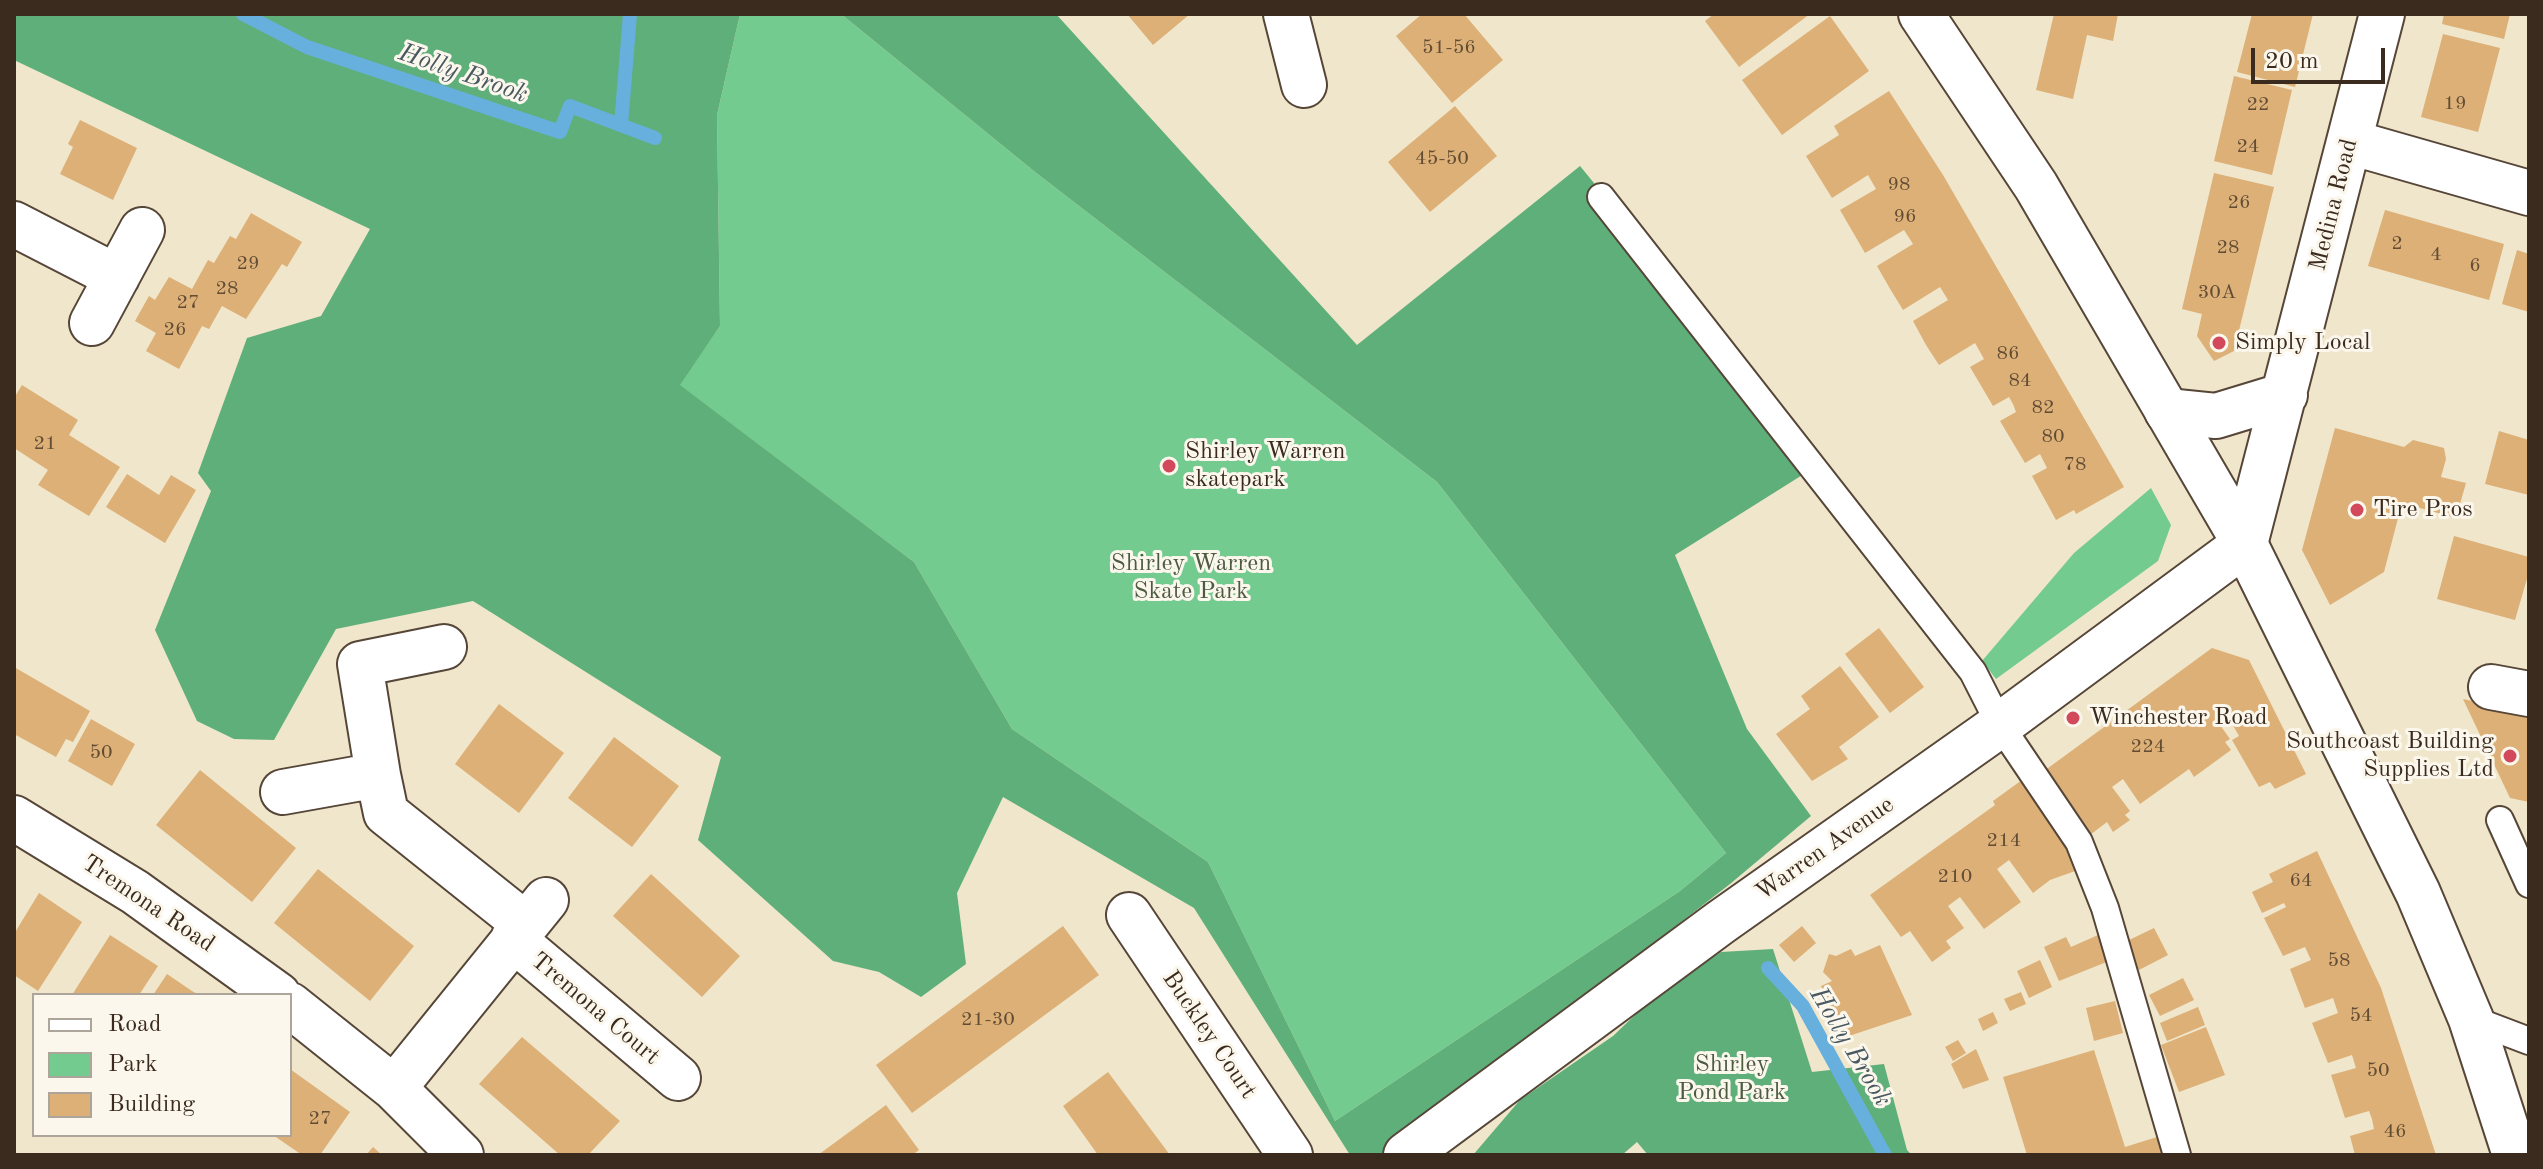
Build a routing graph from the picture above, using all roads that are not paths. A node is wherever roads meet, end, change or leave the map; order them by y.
1 (1286, 14) edge
2 (1921, 14) edge
3 (2382, 14) edge
4 (1304, 85) dead end
5 (2350, 142) junction
6 (2529, 193) edge
7 (1601, 197) dead end
8 (14, 224) edge
9 (142, 230) dead end
10 (117, 277) junction
11 (92, 323) dead end
12 (2285, 395) junction
13 (2167, 411) junction
14 (2245, 544) junction
15 (444, 647) dead end
16 (2000, 725) junction
17 (378, 775) junction
18 (283, 792) dead end
19 (14, 818) edge
20 (2500, 820) dead end
21 (2529, 884) edge
22 (1129, 915) dead end
23 (528, 921) junction
24 (275, 993) edge
25 (292, 1007) edge
26 (2471, 1019) junction
27 (2528, 1038) edge
28 (678, 1078) dead end
29 (394, 1088) junction
30 (461, 1155) edge
31 (1290, 1155) edge
32 (1406, 1155) edge
33 (2177, 1155) edge
34 (2515, 1155) edge

1 - 4 street
2 - 13 street
3 - 5 street, Medina Road
5 - 6 street
5 - 12 street, Medina Road
7 - 16 lane
8 - 10 street
9 - 10 street
10 - 11 street
12 - 13 street
12 - 14 street, Medina Road
13 - 14 street
14 - 16 street, Warren Avenue
14 - 26 street
15 - 17 street, Tremona Court
16 - 32 street, Warren Avenue
16 - 33 lane
17 - 18 street
17 - 23 street, Tremona Court
19 - 24 street, Tremona Road
20 - 21 lane
22 - 31 street, Buckley Court
23 - 28 street, Tremona Court
23 - 29 street, Tremona Court
25 - 29 street
26 - 27 lane
26 - 34 street
29 - 30 street

